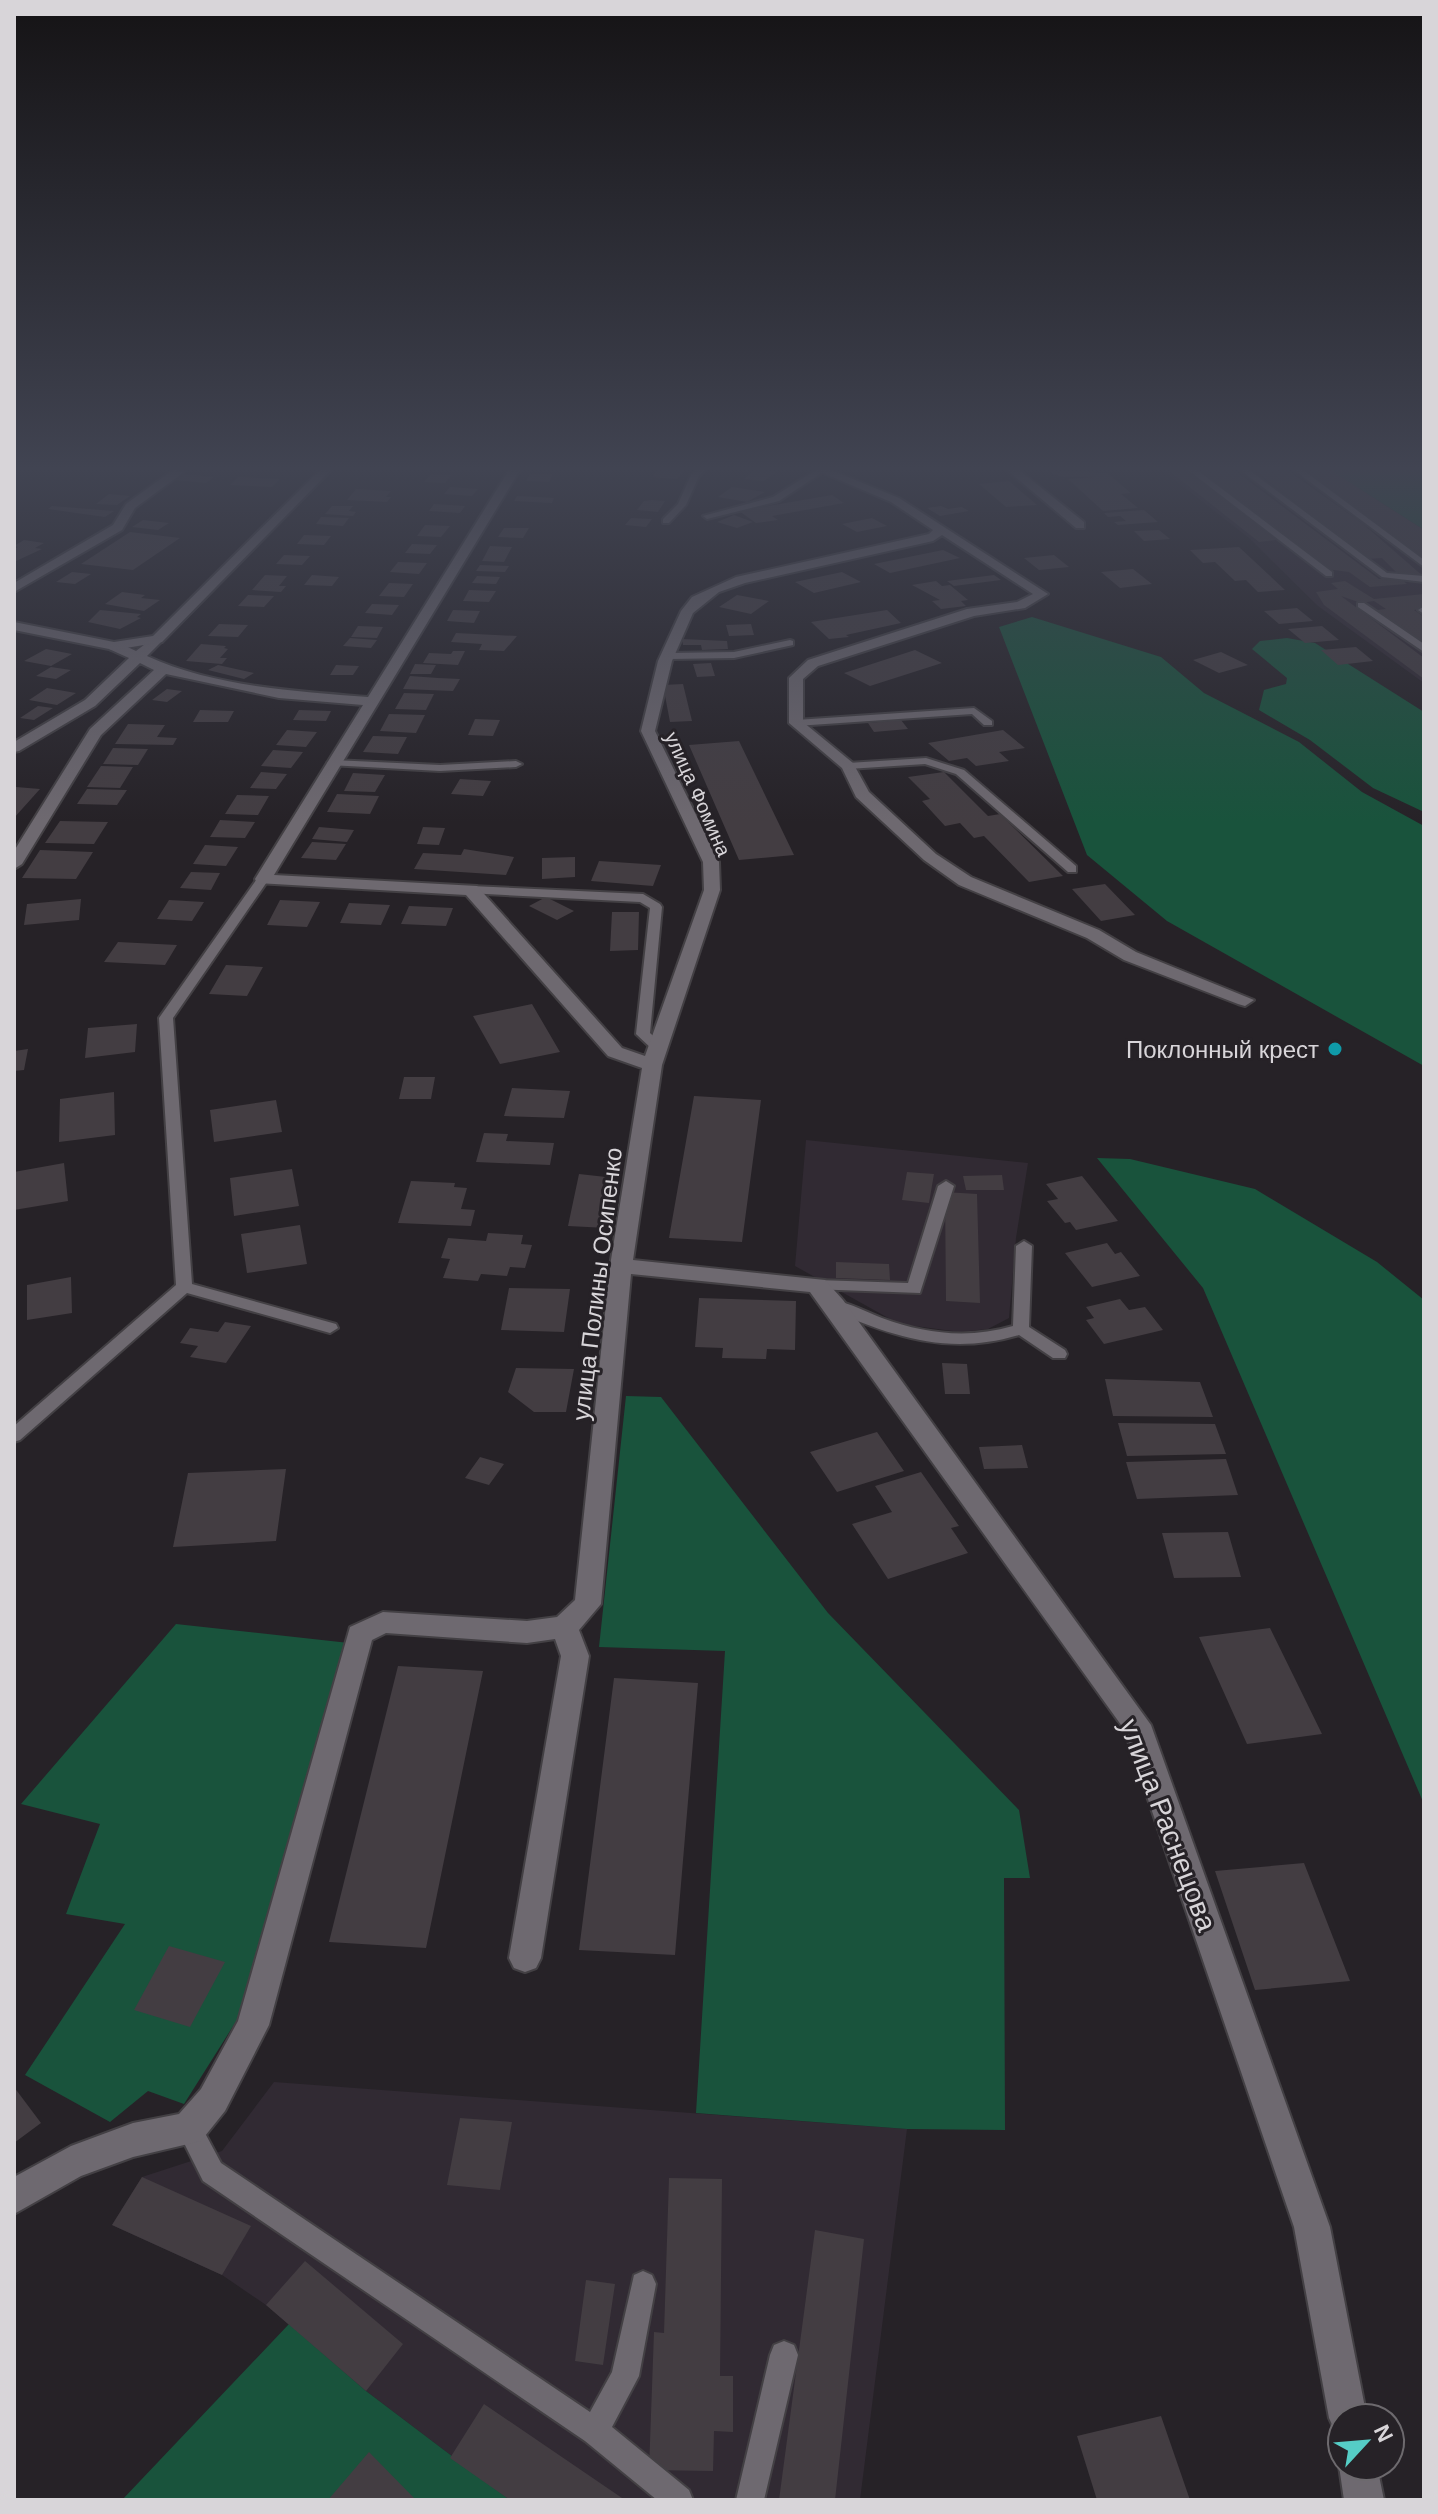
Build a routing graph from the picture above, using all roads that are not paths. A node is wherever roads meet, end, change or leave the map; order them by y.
1 (209, 587) edge
2 (441, 587) edge
3 (721, 587) edge
4 (1031, 587) edge
5 (1361, 605) dead end
6 (14, 626) edge
7 (157, 639) junction
8 (790, 643) dead end
9 (114, 646) junction
10 (1424, 649) edge
11 (670, 656) junction
12 (139, 657) junction
13 (163, 669) junction
14 (124, 671) junction
15 (370, 701) junction
16 (796, 723) junction
17 (988, 723) dead end
18 (14, 748) edge
19 (333, 763) junction
20 (516, 764) dead end
21 (848, 766) junction
22 (14, 864) edge
23 (1072, 869) dead end
24 (263, 879) junction
25 (471, 890) junction
26 (1245, 1000) dead end
27 (654, 1056) junction
28 (946, 1186) dead end
29 (1024, 1246) dead end
30 (621, 1266) junction
31 (184, 1287) junction
32 (826, 1295) junction
33 (330, 1328) dead end
34 (1021, 1329) junction
35 (1059, 1354) dead end
36 (14, 1436) edge
37 (564, 1627) junction
38 (525, 1958) dead end
39 (189, 2129) junction
40 (14, 2197) edge
41 (643, 2284) dead end
42 (784, 2355) dead end
43 (1345, 2402) edge
44 (595, 2431) junction
45 (679, 2500) edge
46 (750, 2500) edge

1 - 7 street
2 - 15 street
3 - 11 street, улица Фомина
4 - 16 street
5 - 10 lane
6 - 9 street
7 - 9 street
7 - 12 street
8 - 11 lane
9 - 12 street
11 - 27 street, улица Фомина
12 - 13 street
12 - 14 street
13 - 14 street
13 - 15 street
13 - 22 street
14 - 18 street
15 - 19 street
16 - 17 lane
16 - 21 street
19 - 20 lane
19 - 24 street
21 - 23 lane
21 - 26 street
24 - 25 street
24 - 31 lane
25 - 27 street
25 - 27 lane
27 - 30 street, улица Полины Осипенко
28 - 32 lane
29 - 34 lane
30 - 32 street
30 - 37 street, улица Полины Осипенко
31 - 33 lane
31 - 36 lane
32 - 34 lane
32 - 43 street, улица Раснецова
34 - 35 lane
37 - 38 street
37 - 39 street
39 - 40 street
39 - 44 lane
41 - 44 lane
42 - 46 lane
44 - 45 lane

